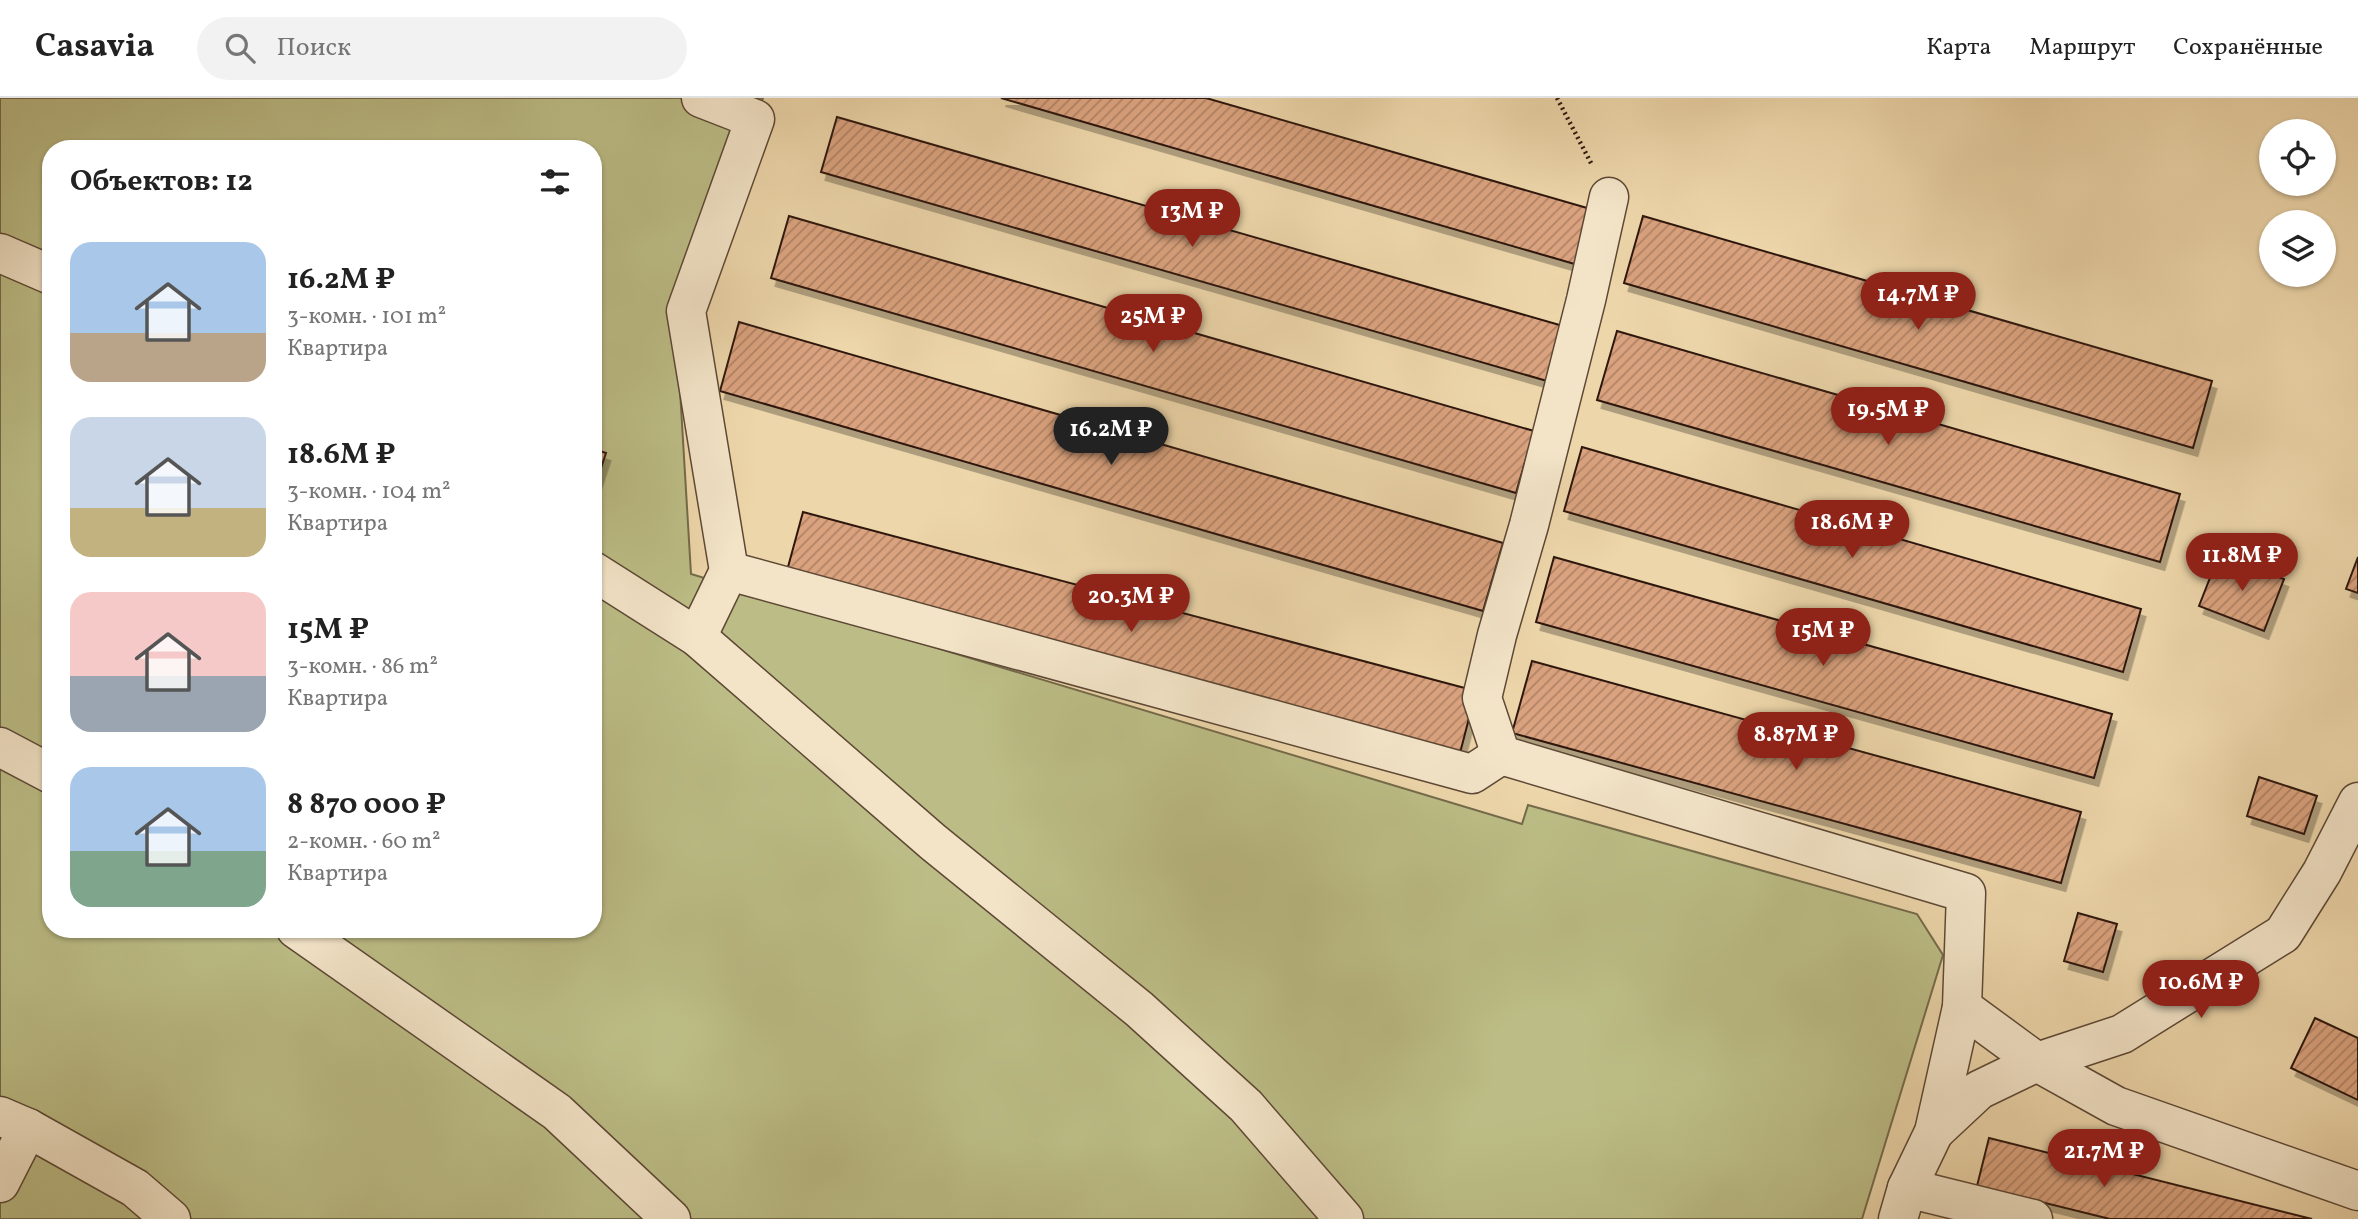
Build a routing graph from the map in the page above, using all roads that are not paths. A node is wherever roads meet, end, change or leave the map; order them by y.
1 (701, 98) edge
2 (1609, 197) road end
3 (0, 253) edge
4 (42, 271) edge
5 (729, 571) junction
6 (602, 577) edge
7 (697, 637) junction
8 (0, 747) edge
9 (1501, 755) junction
10 (42, 769) edge
11 (2358, 802) edge
12 (309, 938) edge
13 (1962, 1007) junction
14 (2037, 1062) junction
15 (14, 1122) edge
16 (1934, 1132) junction
17 (0, 1183) edge
18 (2358, 1191) edge
19 (1903, 1203) edge
20 (171, 1219) edge
21 (671, 1219) edge
22 (1344, 1219) edge
23 (2033, 1219) edge

1 - 5 street
2 - 9 street
3 - 4 street
5 - 7 street
5 - 9 street
6 - 7 street
7 - 22 street
8 - 10 street
9 - 13 street
11 - 14 street
12 - 21 street
13 - 14 street
13 - 16 street
14 - 16 street
14 - 18 street
15 - 17 street
15 - 20 street
16 - 19 street
19 - 23 street

